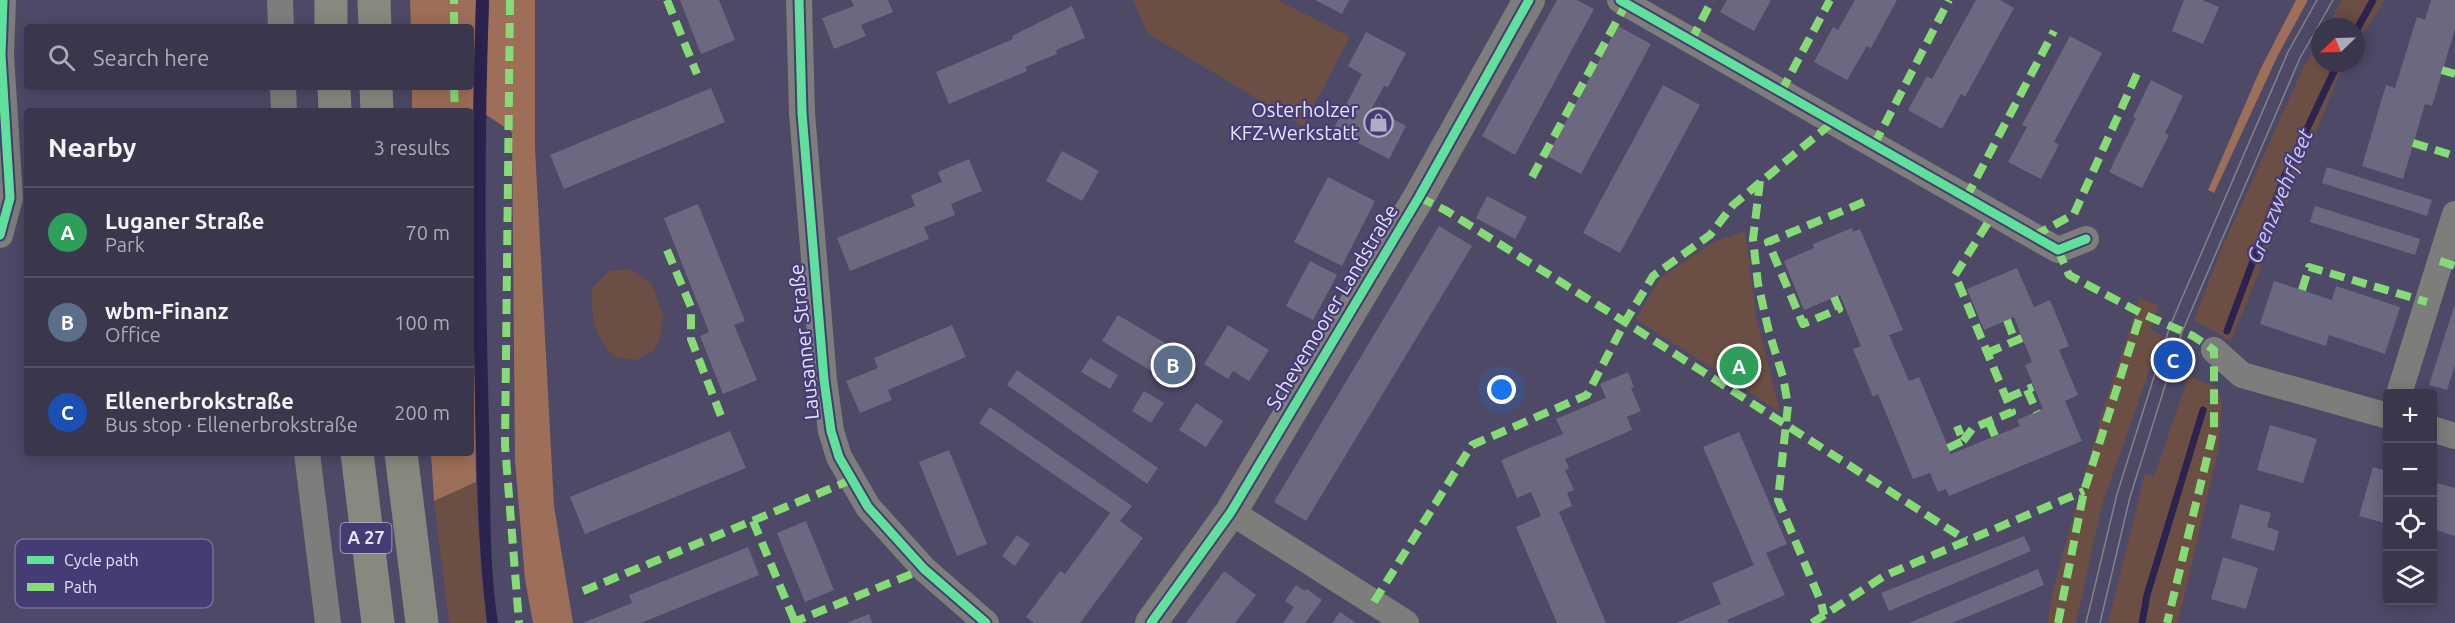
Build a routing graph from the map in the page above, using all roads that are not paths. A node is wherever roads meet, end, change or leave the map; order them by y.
1 (3, 0) edge
2 (280, 0) edge
3 (331, 0) edge
4 (375, 0) edge
5 (799, 0) edge
6 (1529, 0) edge
7 (1620, 0) edge
8 (281, 24) edge
9 (331, 24) edge
10 (375, 24) edge
11 (283, 90) edge
12 (334, 90) edge
13 (376, 90) edge
14 (284, 108) edge
15 (335, 108) edge
16 (377, 108) edge
17 (2455, 214) edge
18 (0, 235) edge
19 (2086, 239) dead end
20 (2214, 350) dead end
21 (2400, 389) edge
22 (2383, 415) edge
23 (2437, 430) edge
24 (2455, 436) edge
25 (308, 456) edge
26 (357, 456) edge
27 (402, 456) edge
28 (1231, 512) junction
29 (328, 623) edge
30 (378, 623) edge
31 (422, 623) edge
32 (986, 623) edge
33 (1151, 623) edge
34 (1406, 623) edge

1 - 18 street
2 - 8 street
3 - 9 highway
4 - 10 highway
5 - 32 street, Lausanner Straße
6 - 28 street, Schevemoorer Landstraße
7 - 19 street
11 - 14 street
12 - 15 highway
13 - 16 highway
17 - 21 street
20 - 22 street
23 - 24 street
25 - 29 street
26 - 30 highway, A 27
27 - 31 highway, A 27
28 - 33 street, Schevemoorer Landstraße
28 - 34 street

